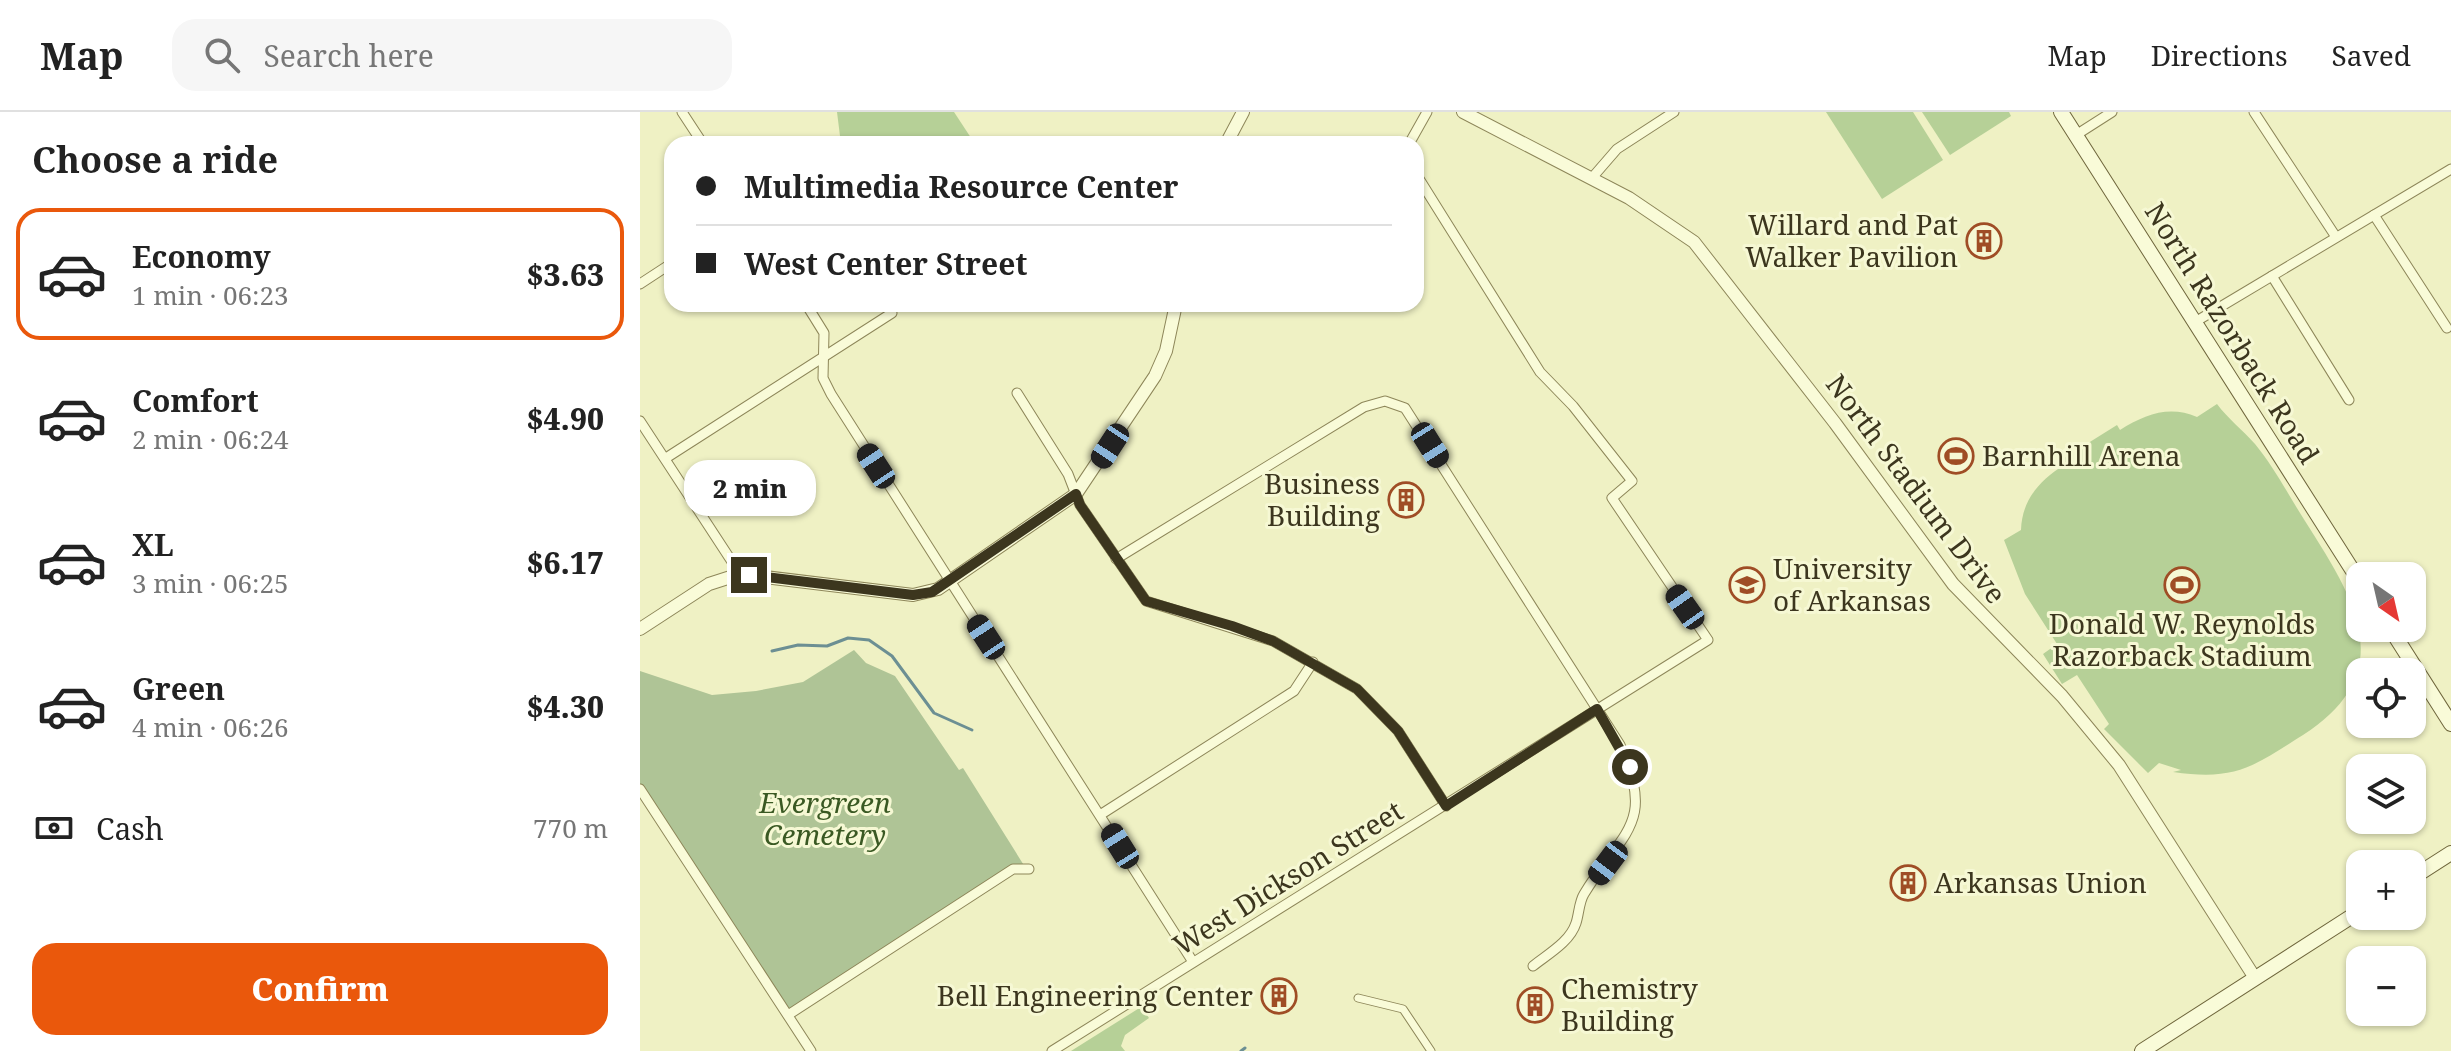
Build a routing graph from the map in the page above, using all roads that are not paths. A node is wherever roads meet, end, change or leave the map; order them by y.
1 (682, 112) edge
2 (1243, 112) edge
3 (1427, 112) edge
4 (1463, 112) edge
5 (1674, 112) edge
6 (2061, 112) edge
7 (2112, 112) edge
8 (2254, 112) edge
9 (2076, 135) junction
10 (698, 136) edge
11 (1230, 136) edge
12 (1414, 136) edge
13 (2451, 169) edge
14 (1591, 179) junction
15 (1424, 187) edge
16 (2374, 215) junction
17 (2336, 237) junction
18 (664, 268) edge
19 (2272, 276) junction
20 (640, 284) edge
21 (811, 312) edge
22 (1174, 312) edge
23 (892, 313) dead end
24 (2195, 322) junction
25 (2447, 328) dead end
26 (825, 356) junction
27 (1017, 393) dead end
28 (2349, 400) dead end
29 (640, 421) edge
30 (666, 458) junction
31 (1076, 494) junction
32 (1116, 559) junction
33 (2347, 562) edge
34 (740, 574) junction
35 (951, 581) junction
36 (640, 629) edge
37 (2399, 642) edge
38 (1313, 662) junction
39 (1597, 709) junction
40 (2451, 724) edge
41 (640, 789) edge
42 (1446, 806) junction
43 (1100, 815) junction
44 (2451, 853) edge
45 (1029, 869) dead end
46 (2426, 869) edge
47 (2346, 920) edge
48 (1193, 962) junction
49 (1533, 966) dead end
50 (2255, 978) junction
51 (1358, 998) dead end
52 (788, 1015) junction
53 (811, 1051) edge
54 (1052, 1051) edge
55 (1431, 1051) edge
56 (2142, 1051) edge

1 - 10 street
2 - 11 street
3 - 12 street
4 - 14 street, North Stadium Drive
5 - 14 street
6 - 9 main road, North Razorback Road
7 - 9 street
8 - 17 street
9 - 24 main road, North Razorback Road
13 - 16 street
14 - 50 street, North Stadium Drive
15 - 39 street, West Dickson Street
16 - 17 street
16 - 25 street
17 - 19 street
18 - 20 street
19 - 24 street
19 - 28 street
21 - 26 street
22 - 31 street
23 - 26 street
24 - 33 main road, North Razorback Road
26 - 30 street
26 - 35 street
27 - 31 street
29 - 30 street
30 - 34 street
31 - 32 street
31 - 35 street
32 - 38 street
32 - 39 street
34 - 35 street
34 - 36 street
35 - 43 street
37 - 40 main road
38 - 42 street
38 - 43 street
39 - 42 street, West Dickson Street
39 - 49 street
41 - 52 street
42 - 48 street, West Dickson Street
43 - 48 street
44 - 46 main road
45 - 52 street
47 - 50 main road
48 - 54 street, West Dickson Street
50 - 56 main road
51 - 55 street
52 - 53 street

